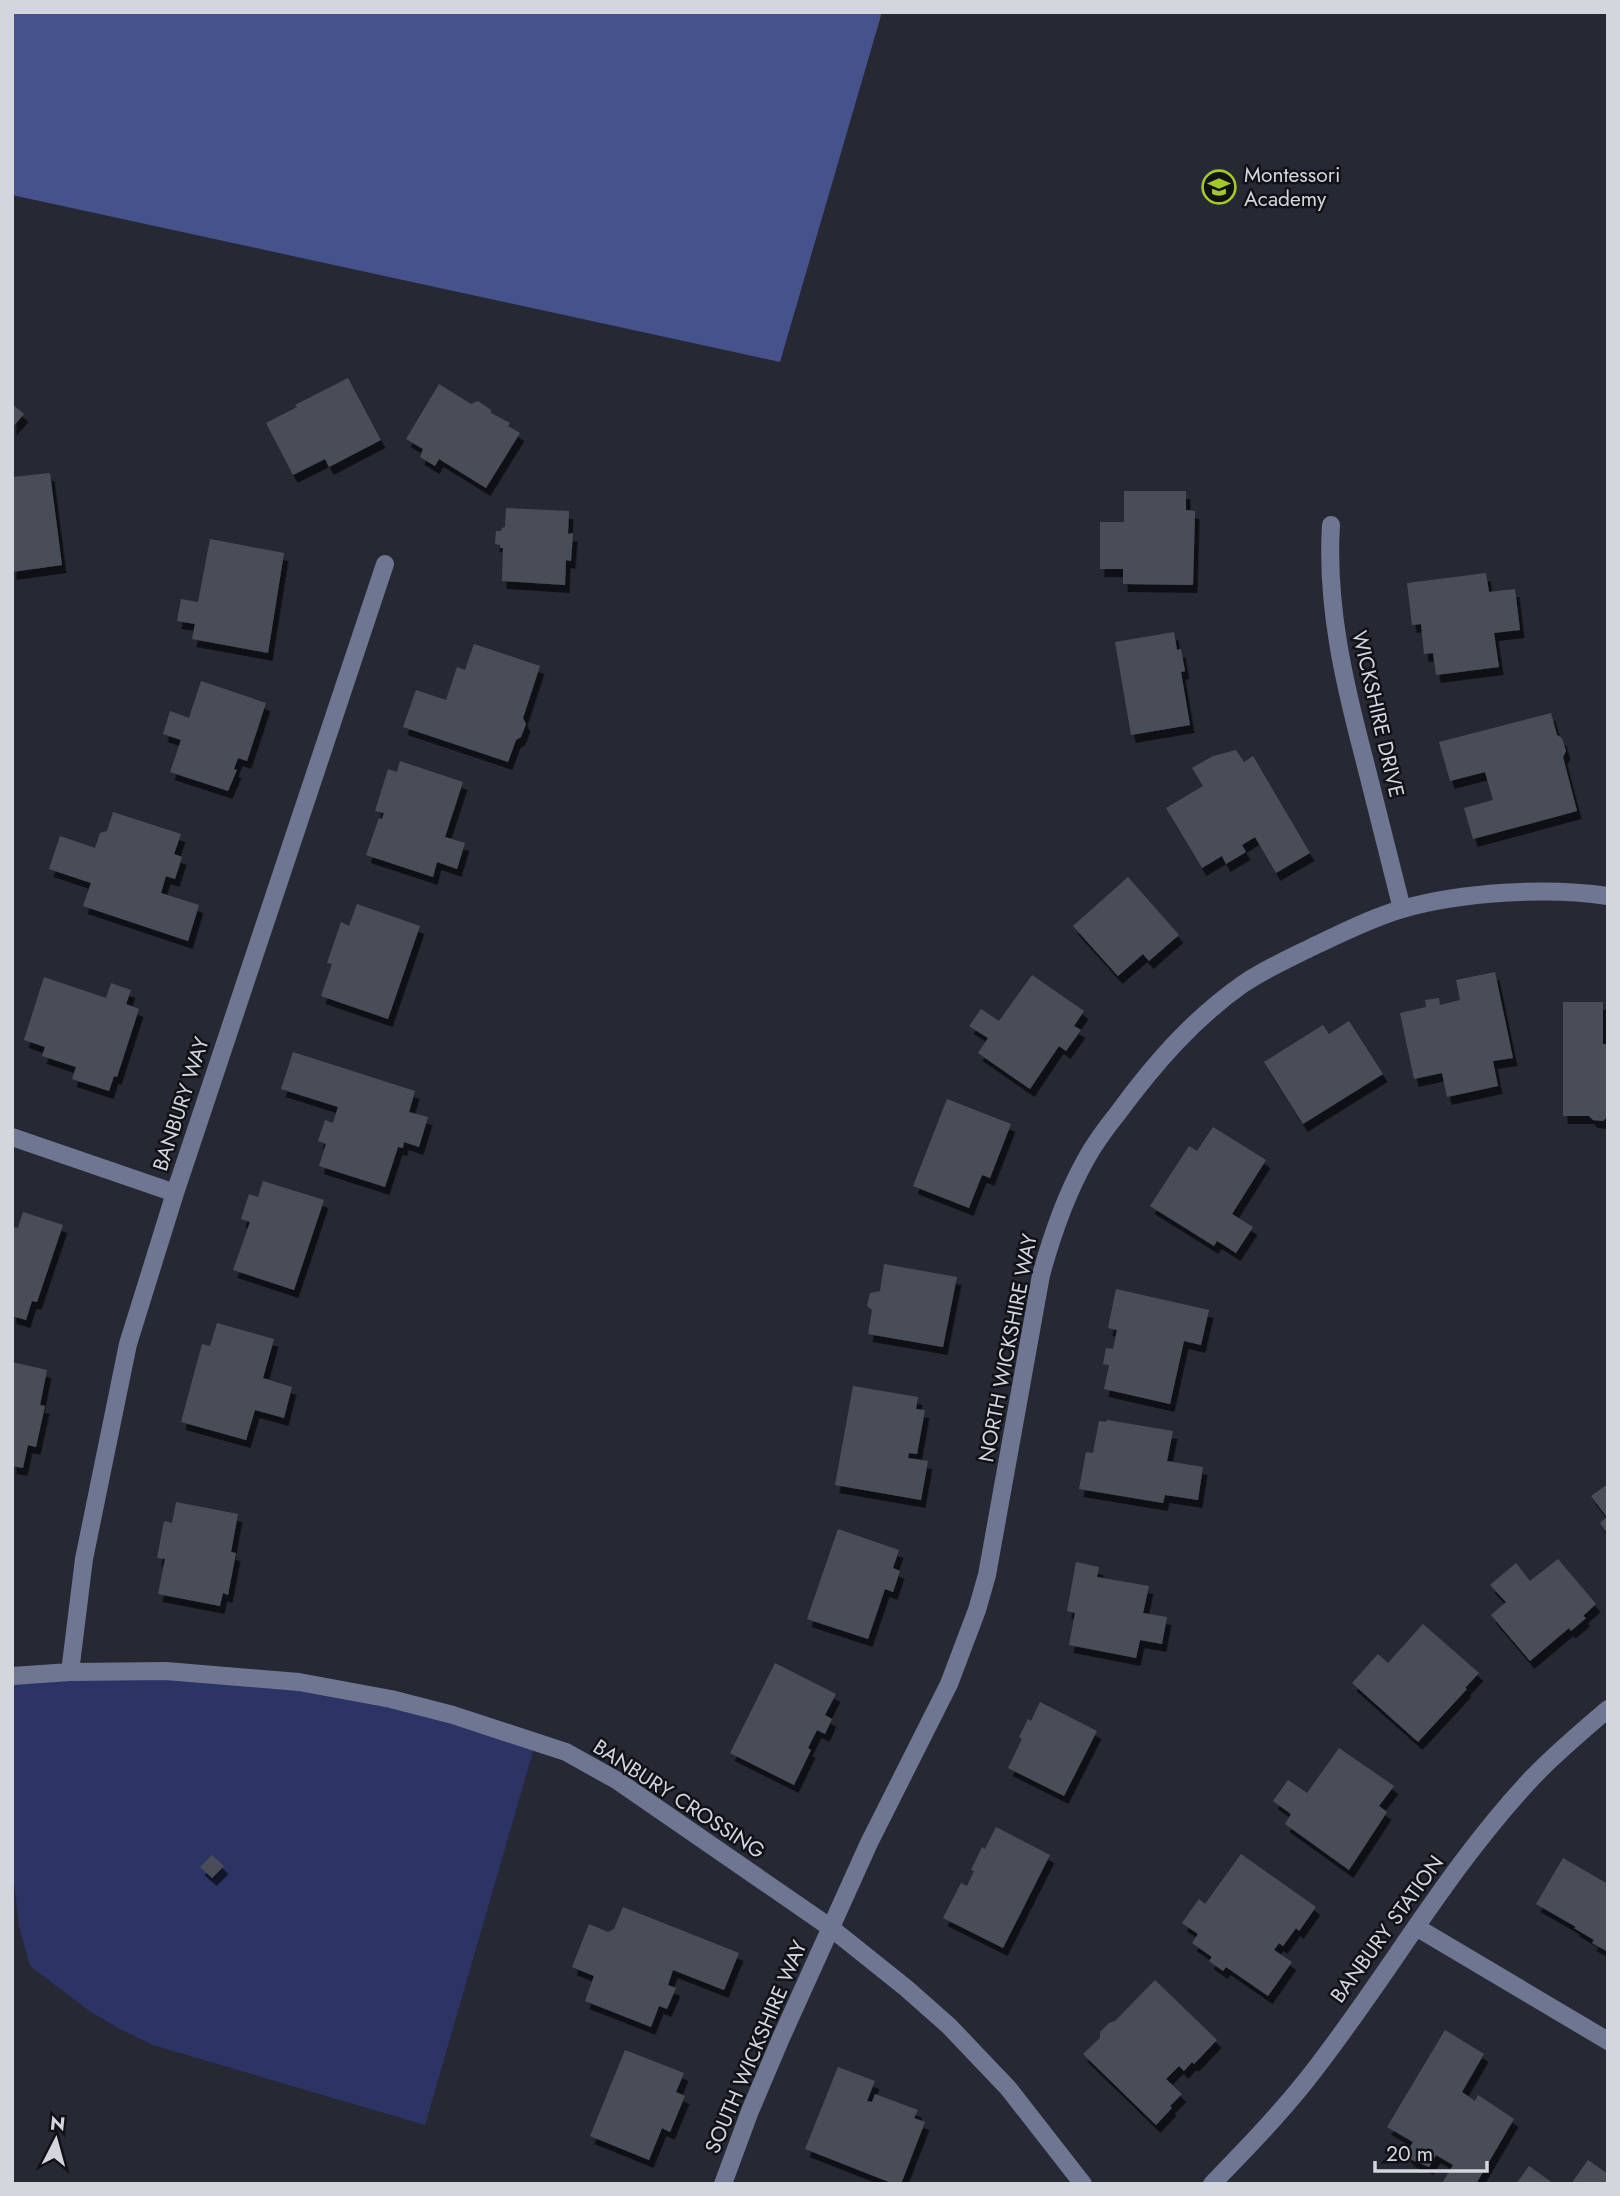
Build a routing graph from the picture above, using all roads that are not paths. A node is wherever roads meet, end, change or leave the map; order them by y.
1 (1331, 525) dead end
2 (385, 564) dead end
3 (1608, 896) edge
4 (1402, 909) junction
5 (12, 1137) edge
6 (175, 1193) junction
7 (70, 1672) junction
8 (12, 1676) edge
9 (1608, 1709) edge
10 (1416, 1927) junction
11 (831, 1928) junction
12 (1608, 2041) edge
13 (723, 2184) edge
14 (1083, 2184) edge
15 (1212, 2184) edge

1 - 4 street, WICKSHIRE DRIVE
2 - 6 street, BANBURY WAY
3 - 4 street, NORTH WICKSHIRE WAY
4 - 11 street, NORTH WICKSHIRE WAY
5 - 6 street
6 - 7 street, BANBURY WAY
7 - 8 street, BANBURY CROSSING
7 - 11 street, BANBURY CROSSING
9 - 10 street, BANBURY STATION
10 - 12 street
10 - 15 street, BANBURY STATION
11 - 13 street, SOUTH WICKSHIRE WAY
11 - 14 street, BANBURY CROSSING

